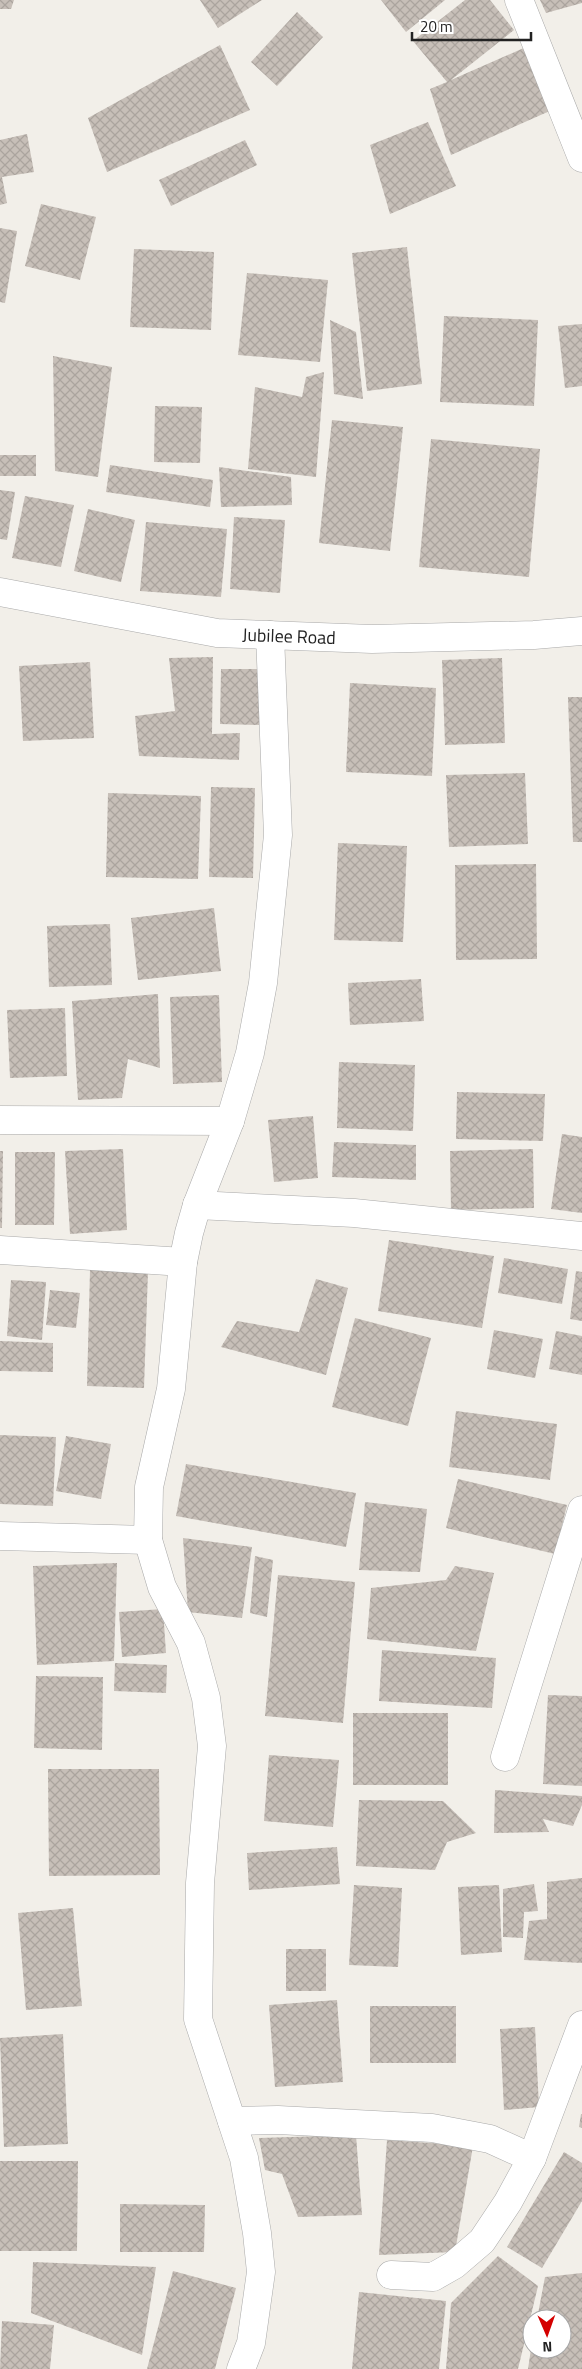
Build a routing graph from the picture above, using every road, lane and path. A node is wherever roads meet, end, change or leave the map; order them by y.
1 (520, 0) edge
2 (582, 158) edge
3 (0, 592) edge
4 (582, 631) edge
5 (270, 635) junction
6 (0, 1120) edge
7 (230, 1121) junction
8 (197, 1205) junction
9 (582, 1236) edge
10 (0, 1250) edge
11 (183, 1262) junction
12 (582, 1510) edge
13 (0, 1536) edge
14 (148, 1540) junction
15 (505, 1757) dead end
16 (582, 2025) edge
17 (232, 2122) junction
18 (532, 2158) junction
19 (392, 2275) dead end
20 (241, 2369) edge

1 - 2 street
3 - 5 street, Jubilee Road
4 - 5 street, Jubilee Road
5 - 7 street
6 - 7 street
7 - 8 street
8 - 9 street
8 - 11 street
10 - 11 street
11 - 14 street
12 - 15 street
13 - 14 street
14 - 17 street
16 - 18 street
17 - 18 street
17 - 20 street
18 - 19 street

